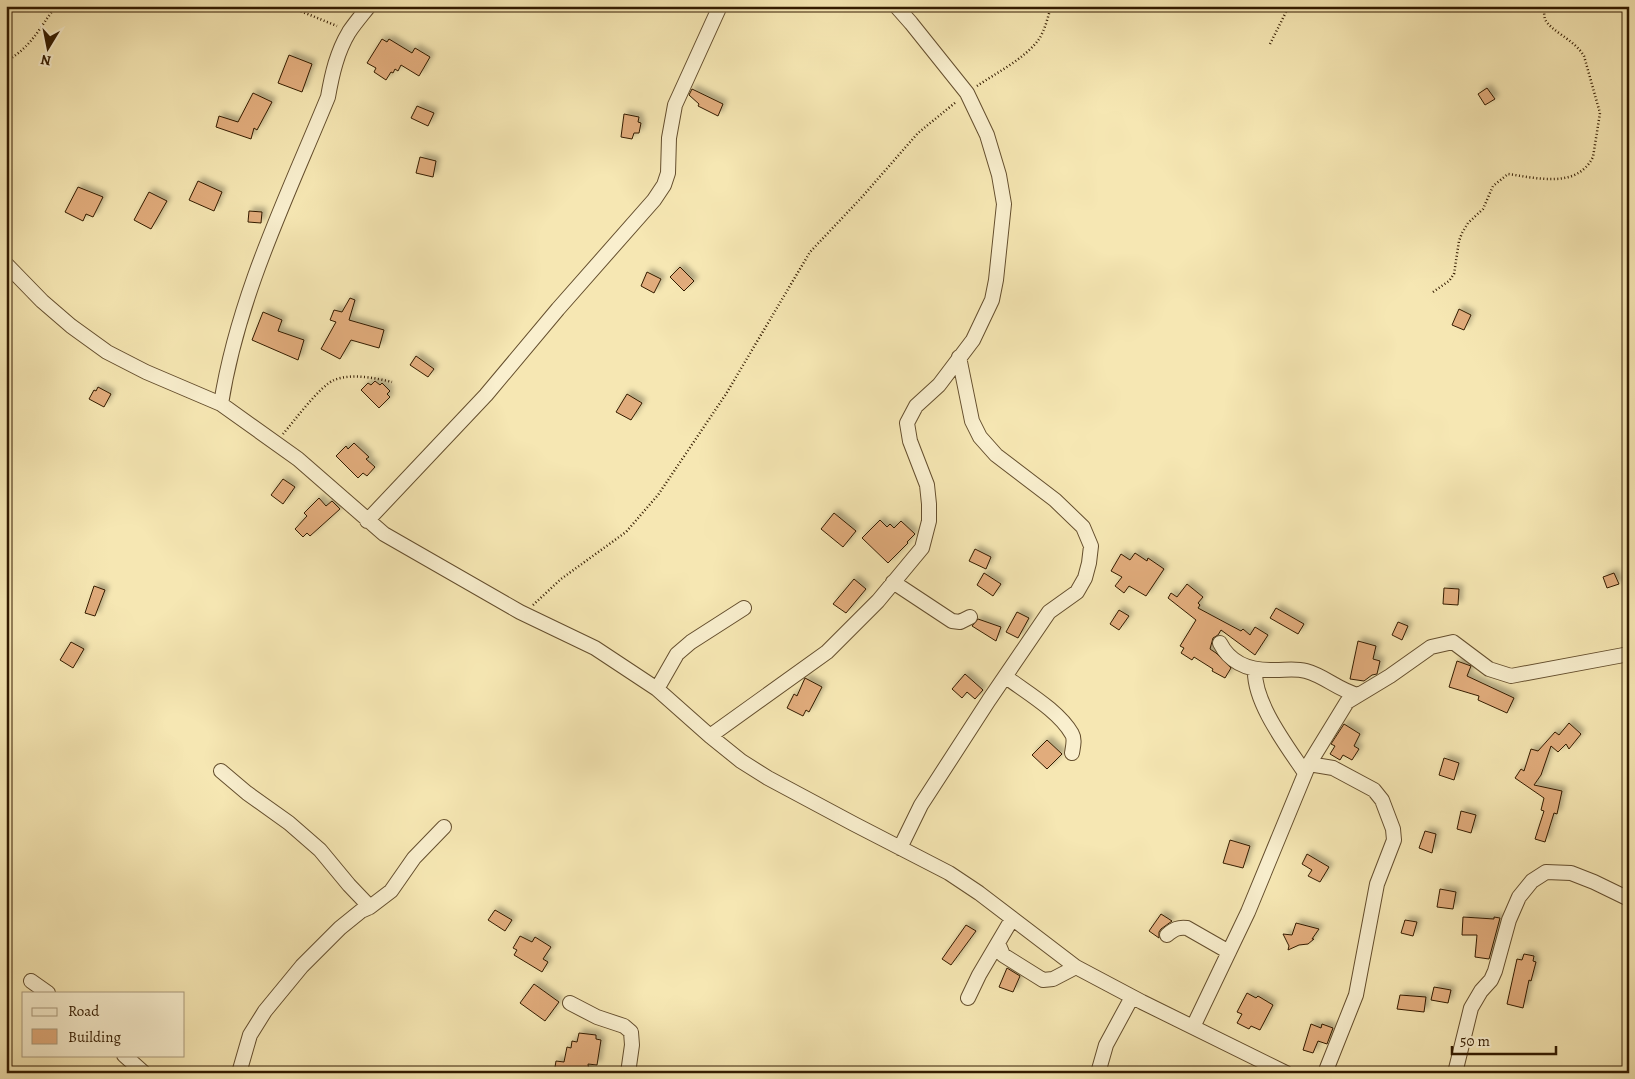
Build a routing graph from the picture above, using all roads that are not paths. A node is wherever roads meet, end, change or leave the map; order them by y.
1 (369, 6) edge
2 (720, 6) edge
3 (896, 6) edge
4 (6, 264) edge
5 (959, 357) junction
6 (221, 404) junction
7 (367, 521) junction
8 (893, 582) junction
9 (744, 608) dead end
10 (970, 617) dead end
11 (1220, 643) dead end
12 (1629, 654) edge
13 (1255, 669) junction
14 (1006, 677) junction
15 (657, 689) junction
16 (1358, 695) junction
17 (710, 736) junction
18 (1072, 753) dead end
19 (1307, 769) junction
20 (222, 771) dead end
21 (444, 827) dead end
22 (900, 848) junction
23 (1629, 899) edge
24 (370, 908) junction
25 (1012, 919) junction
26 (1167, 935) dead end
27 (998, 943) junction
28 (1229, 952) junction
29 (1076, 967) junction
30 (31, 981) dead end
31 (47, 992) edge
32 (1132, 997) junction
33 (968, 998) dead end
34 (570, 1002) dead end
35 (1193, 1026) junction
36 (125, 1056) edge
37 (144, 1073) edge
38 (240, 1073) edge
39 (628, 1073) edge
40 (1098, 1073) edge
41 (1286, 1073) edge
42 (1326, 1073) edge
43 (1455, 1073) edge

1 - 6 street
2 - 7 street
3 - 5 street
4 - 6 street
5 - 8 street
5 - 14 street
6 - 7 street
7 - 15 street
8 - 10 street
8 - 17 street
9 - 15 street
11 - 13 street
12 - 16 street
13 - 16 street
13 - 19 street
14 - 18 street
14 - 22 street
15 - 17 street
16 - 19 street
17 - 22 street
19 - 28 street
19 - 42 street
20 - 24 street
21 - 24 street
22 - 25 street
23 - 43 street
24 - 38 street
25 - 27 street
25 - 29 street
26 - 28 street
27 - 29 street
27 - 33 street
28 - 35 street
29 - 32 street
30 - 31 street
32 - 35 street
32 - 40 street
34 - 39 street
35 - 41 street
36 - 37 street

